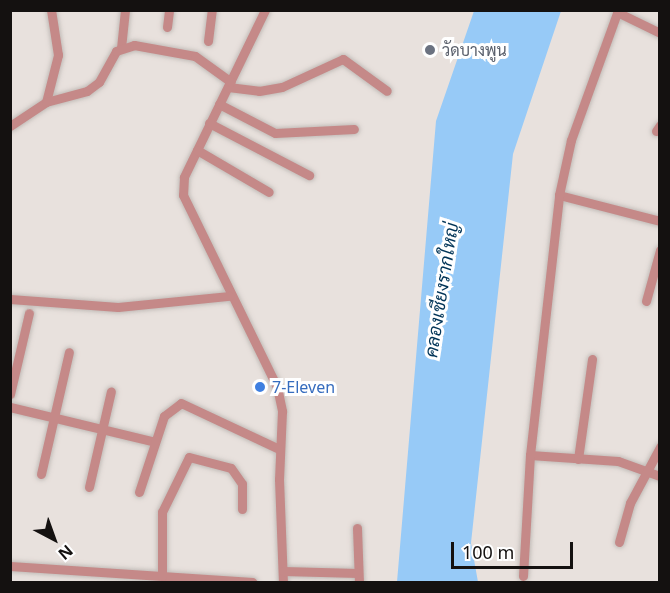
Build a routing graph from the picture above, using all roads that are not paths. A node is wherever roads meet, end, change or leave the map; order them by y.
1 (51, 10) edge
2 (124, 10) edge
3 (170, 10) edge
4 (212, 10) edge
5 (265, 10) edge
6 (618, 11) edge
7 (166, 27) dead end
8 (660, 33) edge
9 (208, 41) dead end
10 (121, 48) junction
11 (229, 85) junction
12 (387, 91) dead end
13 (46, 102) junction
14 (219, 104) junction
15 (210, 123) junction
16 (10, 126) edge
17 (354, 129) dead end
18 (197, 150) junction
19 (309, 175) dead end
20 (269, 192) dead end
21 (559, 195) junction
22 (660, 221) edge
23 (660, 250) edge
24 (229, 296) junction
25 (10, 299) edge
26 (646, 301) dead end
27 (29, 314) dead end
28 (69, 352) dead end
29 (592, 359) dead end
30 (111, 391) dead end
31 (10, 394) edge
32 (10, 407) edge
33 (54, 418) junction
34 (102, 432) junction
35 (152, 441) junction
36 (660, 447) edge
37 (279, 449) junction
38 (530, 454) junction
39 (578, 459) junction
40 (645, 471) junction
41 (41, 474) dead end
42 (660, 476) edge
43 (89, 486) dead end
44 (139, 492) dead end
45 (242, 508) dead end
46 (357, 528) dead end
47 (619, 542) dead end
48 (10, 566) edge
49 (283, 571) junction
50 (162, 576) junction
51 (523, 576) dead end
52 (358, 578) edge
53 (252, 582) edge
54 (283, 582) edge

1 - 13 street
2 - 10 street
3 - 7 street
4 - 9 street
5 - 11 street
6 - 8 street
6 - 21 street
10 - 11 street
10 - 13 street
11 - 12 street
11 - 14 street
13 - 16 street
14 - 15 street
14 - 17 street
15 - 18 street
15 - 19 street
18 - 20 street
18 - 24 street
21 - 22 street
21 - 38 street
23 - 26 street
24 - 25 street
24 - 37 street
27 - 31 street
28 - 33 street
29 - 39 street
30 - 34 street
32 - 33 street
33 - 34 street
33 - 41 street
34 - 35 street
34 - 43 street
35 - 37 street
35 - 44 street
36 - 40 street
37 - 49 street
38 - 39 street
38 - 51 street
39 - 40 street
40 - 42 street
40 - 47 street
45 - 50 street
46 - 52 street
48 - 50 street
49 - 52 street
49 - 54 street
50 - 53 street

